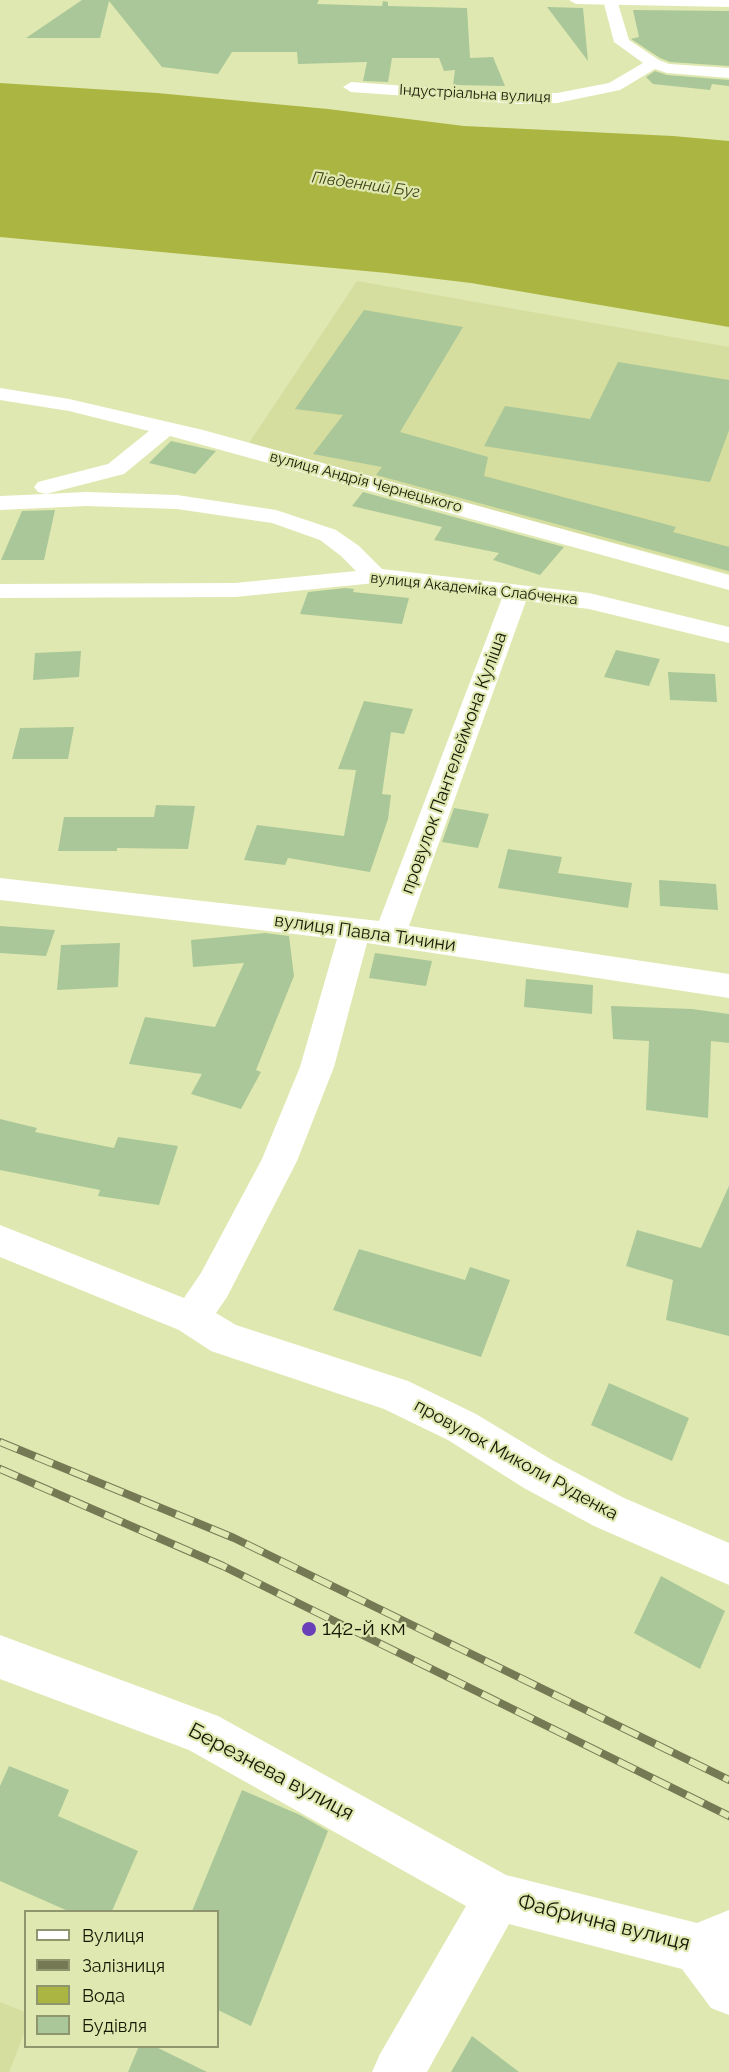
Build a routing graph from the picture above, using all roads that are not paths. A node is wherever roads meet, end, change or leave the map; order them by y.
1 (576, 0) edge
2 (610, 1) edge
3 (729, 3) edge
4 (654, 63) junction
5 (729, 73) edge
6 (351, 87) dead end
7 (0, 394) edge
8 (165, 429) junction
9 (0, 496) edge
10 (0, 503) edge
11 (375, 576) junction
12 (729, 583) edge
13 (0, 591) edge
14 (517, 591) junction
15 (729, 635) edge
16 (0, 889) edge
17 (355, 930) junction
18 (390, 934) junction
19 (729, 986) edge
20 (0, 1241) edge
21 (192, 1318) junction
22 (729, 1564) edge
23 (0, 1657) edge
24 (498, 1897) junction
25 (713, 1942) edge
26 (729, 1990) edge
27 (398, 2072) edge

1 - 2 street
2 - 3 street
2 - 4 street
4 - 5 street
4 - 6 street, Індустріальна вулиця
7 - 8 street, вулиця Андрія Чернецького
8 - 9 street
8 - 12 street, вулиця Андрія Чернецького
10 - 11 street
11 - 13 street, вулиця Академіка Слабченка
11 - 14 street, вулиця Академіка Слабченка
14 - 15 street, вулиця Академіка Слабченка
14 - 18 street, провулок Пантелеймона Куліша
16 - 17 street, вулиця Павла Тичини
17 - 18 street, вулиця Павла Тичини
17 - 21 street
18 - 19 street, вулиця Павла Тичини
20 - 21 street, провулок Миколи Руденка
21 - 22 street, провулок Миколи Руденка
23 - 24 street, Березнева вулиця
24 - 25 street, Фабрична вулиця
24 - 27 street, Фабрична вулиця
25 - 26 street

